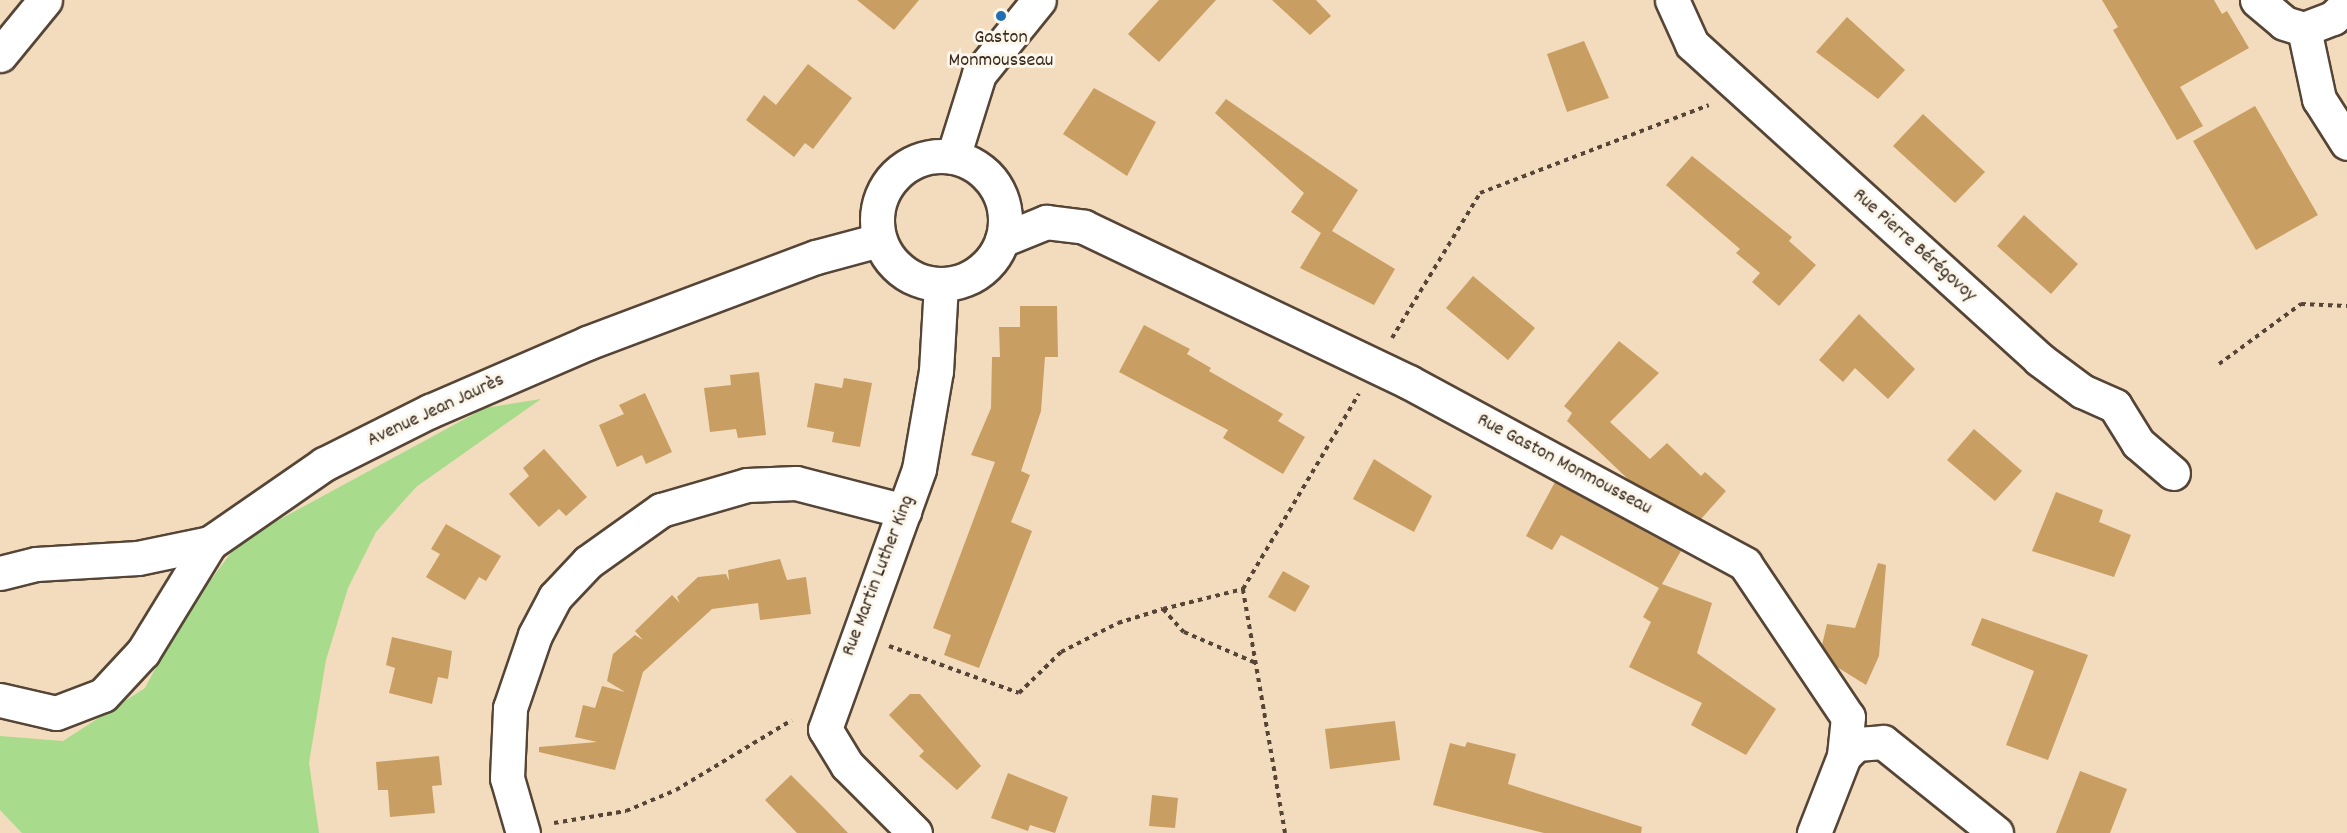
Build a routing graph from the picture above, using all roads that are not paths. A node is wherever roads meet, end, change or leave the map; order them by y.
1 (45, 0) edge
2 (1038, 0) edge
3 (1672, 0) edge
4 (2257, 0) edge
5 (2347, 4) edge
6 (2304, 29) junction
7 (0, 55) edge
8 (2347, 143) edge
9 (953, 157) junction
10 (879, 240) junction
11 (1002, 240) junction
12 (941, 284) junction
13 (2173, 474) dead end
14 (904, 511) junction
15 (210, 543) junction
16 (0, 573) edge
17 (0, 700) edge
18 (1844, 756) junction
19 (522, 830) edge
20 (915, 833) edge
21 (1814, 833) edge
22 (1996, 833) edge

1 - 7 street
2 - 9 street
3 - 13 street, Rue Pierre Bérégovoy
4 - 6 street
5 - 6 street
6 - 8 street
9 - 10 street
9 - 11 street
10 - 12 street
10 - 15 street, Avenue Jean Jaurès
11 - 12 street
11 - 18 street, Rue Gaston Monmousseau
12 - 14 street, Rue Martin Luther King
14 - 19 street
14 - 20 street, Rue Martin Luther King
15 - 16 street, Avenue Jean Jaurès
15 - 17 street
18 - 21 street, Rue Gaston Monmousseau
18 - 22 street

